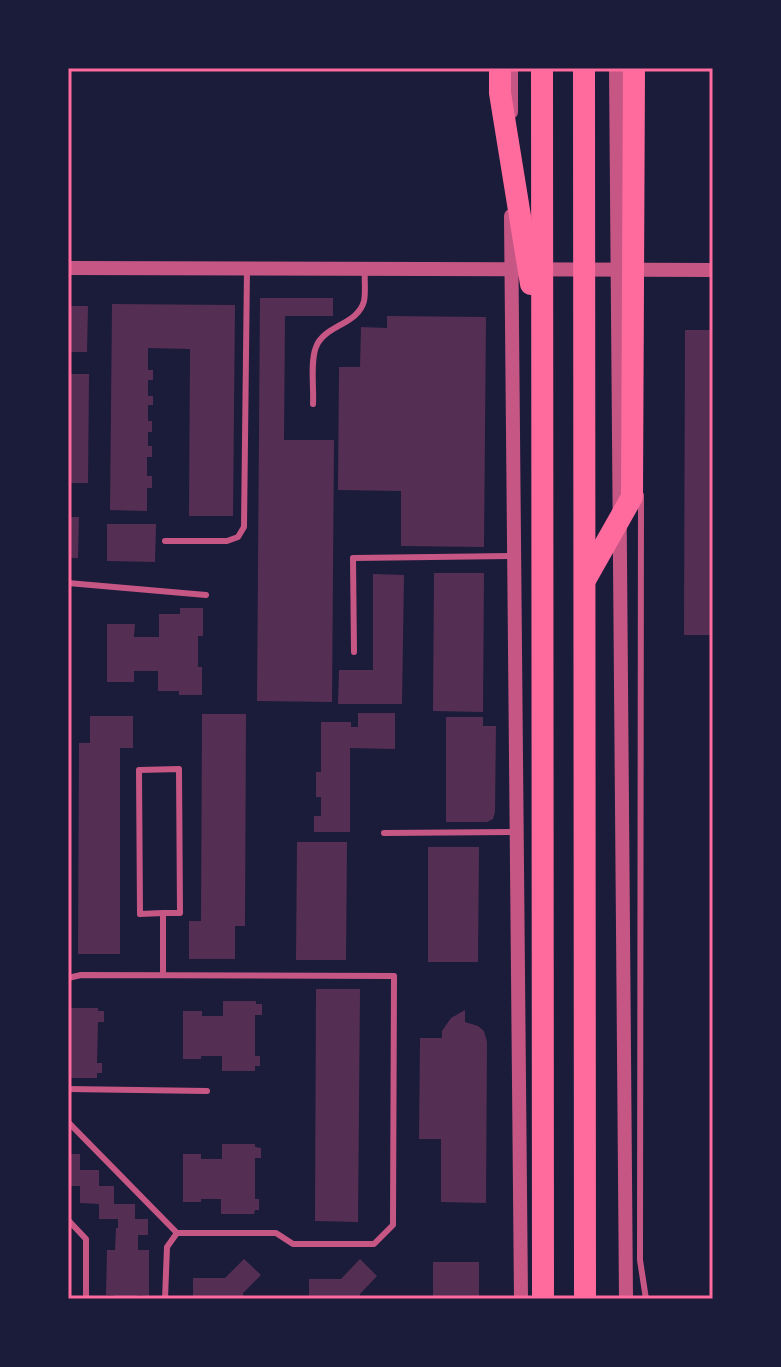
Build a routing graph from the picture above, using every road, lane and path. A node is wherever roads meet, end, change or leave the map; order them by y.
1 (500, 68) edge
2 (511, 68) edge
3 (542, 68) edge
4 (584, 68) edge
5 (616, 68) edge
6 (634, 68) edge
7 (68, 268) edge
8 (247, 269) junction
9 (365, 270) junction
10 (512, 270) junction
11 (617, 270) junction
12 (713, 270) edge
13 (542, 351) junction
14 (313, 404) dead end
15 (641, 494) dead end
16 (165, 541) dead end
17 (514, 556) junction
18 (584, 582) junction
19 (68, 583) edge
20 (206, 595) dead end
21 (354, 652) dead end
22 (517, 832) junction
23 (384, 833) dead end
24 (163, 913) junction
25 (163, 975) junction
26 (68, 978) edge
27 (68, 1089) edge
28 (207, 1091) dead end
29 (68, 1122) edge
30 (68, 1220) edge
31 (177, 1233) junction
32 (86, 1299) edge
33 (165, 1299) edge
34 (521, 1299) edge
35 (543, 1299) edge
36 (585, 1299) edge
37 (626, 1299) edge
38 (646, 1299) edge

1 - 13 highway
2 - 10 street
3 - 13 highway
4 - 18 highway
5 - 11 street
6 - 18 highway
7 - 8 street
8 - 9 street
8 - 16 lane
9 - 10 street
9 - 14 lane
10 - 11 street
10 - 17 street
11 - 12 street
11 - 37 street
13 - 35 highway
15 - 38 lane
17 - 21 lane
17 - 22 street
18 - 36 highway
19 - 20 lane
22 - 23 lane
22 - 34 street
24 - 24 lane
24 - 25 lane
25 - 26 lane
25 - 31 lane
27 - 28 lane
29 - 31 lane
30 - 32 lane
31 - 33 lane

